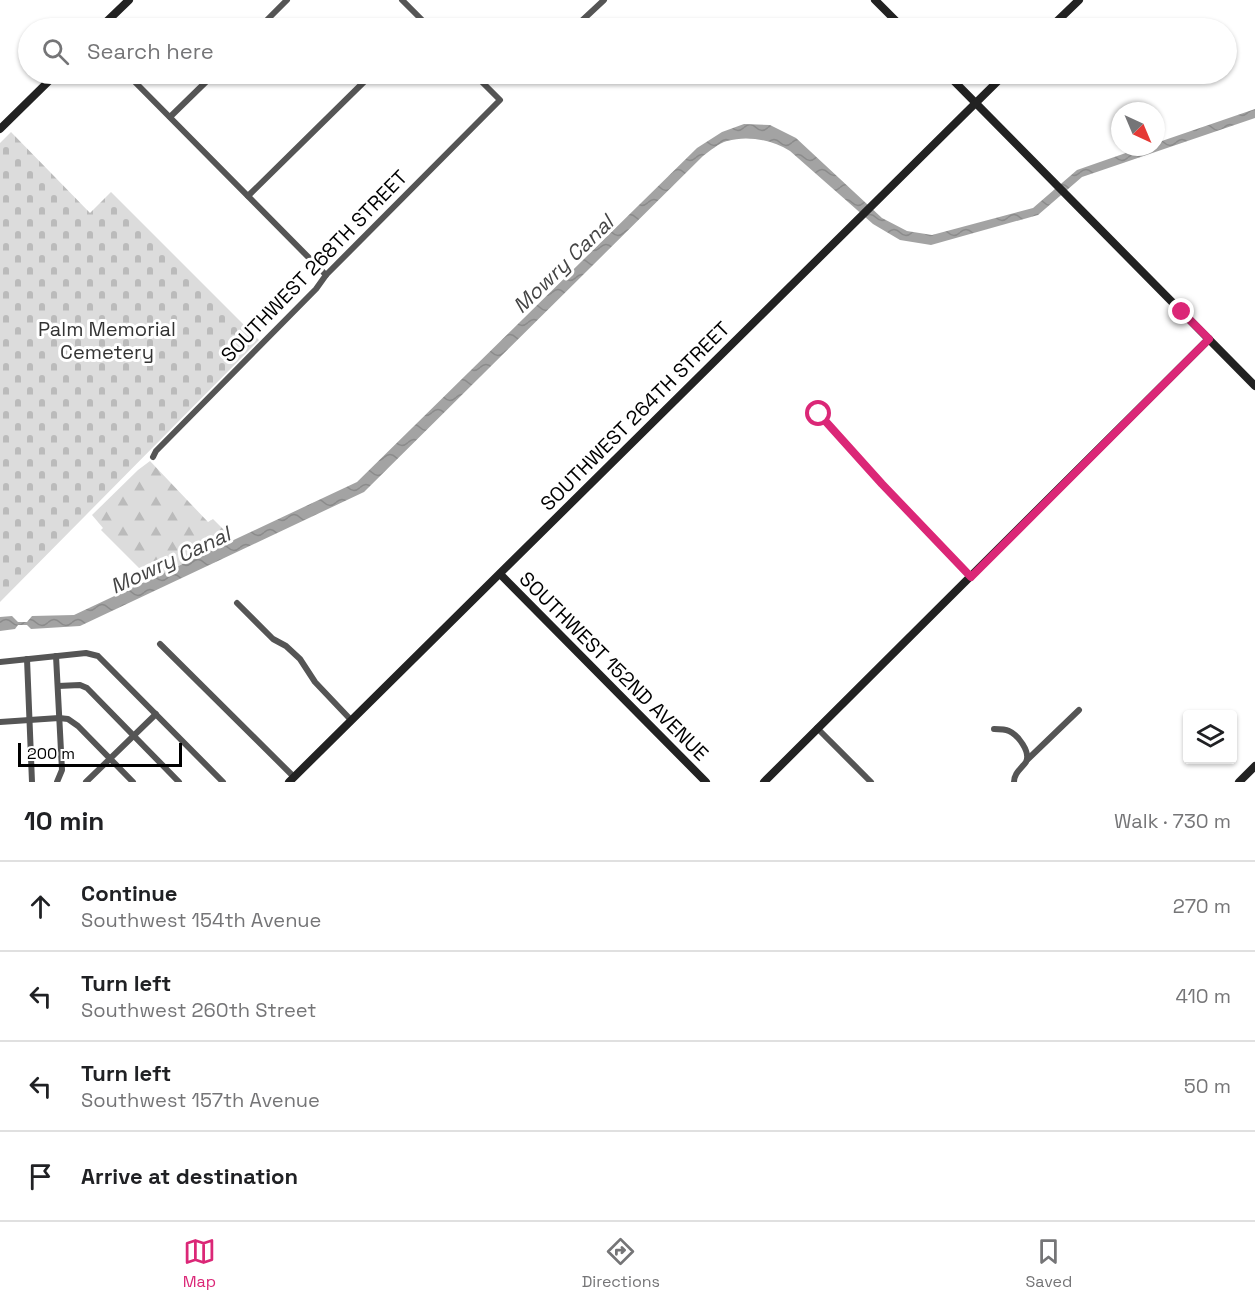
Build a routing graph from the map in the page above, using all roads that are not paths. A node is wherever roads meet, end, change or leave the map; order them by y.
1 (129, 0) edge
2 (287, 0) edge
3 (402, 0) edge
4 (604, 0) edge
5 (875, 0) edge
6 (1079, 0) edge
7 (110, 18) edge
8 (269, 18) edge
9 (419, 18) edge
10 (585, 18) edge
11 (893, 18) edge
12 (1060, 18) edge
13 (46, 84) edge
14 (138, 84) edge
15 (204, 84) edge
16 (362, 84) edge
17 (484, 84) edge
18 (957, 84) edge
19 (995, 84) edge
20 (976, 102) junction
21 (170, 117) junction
22 (0, 129) edge
23 (248, 196) junction
24 (326, 275) junction
25 (1209, 339) junction
26 (1255, 386) edge
27 (819, 414) dead end
28 (153, 457) dead end
29 (500, 574) junction
30 (971, 577) junction
31 (237, 603) dead end
32 (160, 644) dead end
33 (56, 656) junction
34 (27, 659) junction
35 (0, 662) edge
36 (58, 686) junction
37 (1078, 710) dead end
38 (156, 714) junction
39 (59, 718) junction
40 (30, 719) junction
41 (351, 720) junction
42 (0, 722) edge
43 (817, 728) junction
44 (994, 729) dead end
45 (134, 736) junction
46 (110, 759) junction
47 (1027, 760) junction
48 (1255, 766) edge
49 (291, 780) edge
50 (32, 782) edge
51 (57, 782) edge
52 (86, 782) edge
53 (133, 782) edge
54 (179, 782) edge
55 (223, 782) edge
56 (706, 782) edge
57 (764, 782) edge
58 (871, 782) edge
59 (1014, 782) edge
60 (1239, 782) edge

1 - 7 street
2 - 8 street
3 - 9 street
4 - 10 street
5 - 11 street
6 - 12 street
13 - 22 street
14 - 21 street
15 - 21 street
16 - 23 street
17 - 24 street, SOUTHWEST 268TH STREET
18 - 20 street
19 - 20 street, SOUTHWEST 264TH STREET
20 - 25 street
20 - 29 street, SOUTHWEST 264TH STREET
21 - 23 street
23 - 24 street
24 - 28 street, SOUTHWEST 268TH STREET
25 - 26 street
25 - 30 street
27 - 30 street
29 - 41 street, SOUTHWEST 264TH STREET
29 - 56 street, SOUTHWEST 152ND AVENUE
30 - 43 street
31 - 41 street
32 - 49 street
33 - 34 street
33 - 36 street
33 - 38 street
34 - 35 street
34 - 40 street
36 - 39 street
36 - 45 street
37 - 47 street
38 - 45 street
38 - 55 street
39 - 40 street
39 - 46 street
39 - 51 street
40 - 42 street
40 - 50 street
41 - 49 street, SOUTHWEST 264TH STREET
43 - 57 street
43 - 58 street
44 - 47 street
45 - 46 street
45 - 54 street
46 - 52 street
46 - 53 street
47 - 59 street
48 - 60 street

